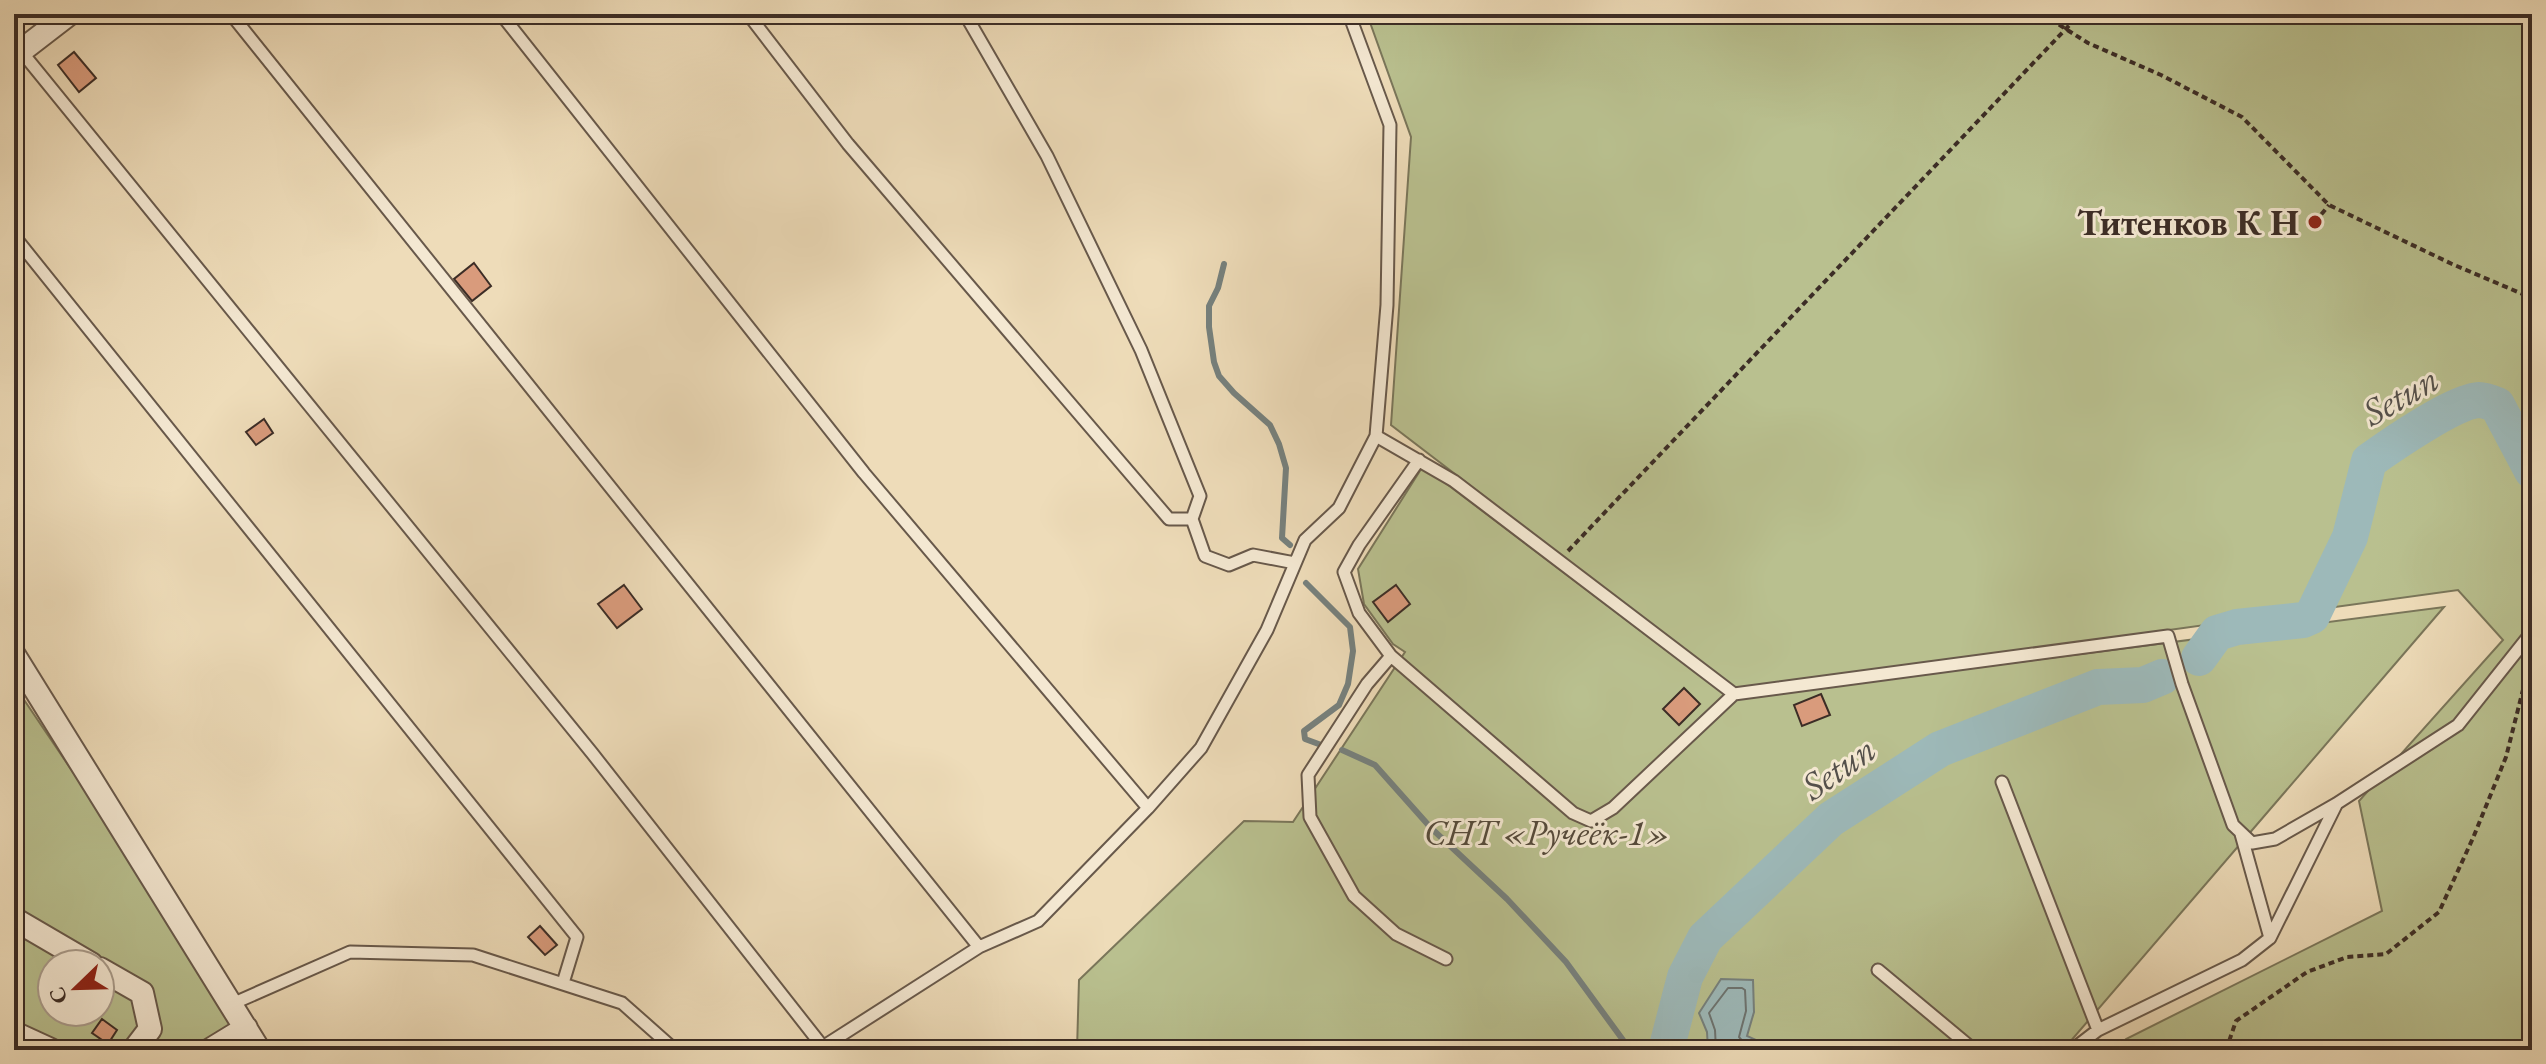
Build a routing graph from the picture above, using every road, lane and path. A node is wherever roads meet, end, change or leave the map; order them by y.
1 (69, 14) edge
2 (231, 14) edge
3 (501, 14) edge
4 (748, 14) edge
5 (965, 14) edge
6 (1349, 14) edge
7 (2042, 14) edge
8 (2080, 14) edge
9 (2064, 28) junction
10 (17, 49) edge
11 (2329, 205) junction
12 (2315, 222) dead end
13 (14, 236) edge
14 (2532, 298) edge
15 (1376, 436) junction
16 (1419, 460) junction
17 (1192, 519) junction
18 (1563, 556) dead end
19 (1295, 563) junction
20 (2532, 632) edge
21 (2532, 649) edge
22 (14, 655) edge
23 (1391, 656) junction
24 (1734, 694) junction
25 (2002, 782) dead end
26 (2336, 804) junction
27 (1148, 808) junction
28 (2241, 832) junction
29 (14, 919) edge
30 (2270, 938) junction
31 (979, 947) junction
32 (64, 948) edge
33 (1446, 959) dead end
34 (1878, 970) dead end
35 (116, 978) edge
36 (563, 983) junction
37 (232, 1004) junction
38 (246, 1028) junction
39 (2098, 1030) junction
40 (14, 1033) edge
41 (821, 1049) edge
42 (51, 1050) edge
43 (134, 1050) edge
44 (210, 1050) edge
45 (259, 1050) edge
46 (675, 1050) edge
47 (1974, 1050) edge
48 (2072, 1050) edge
49 (2226, 1050) edge

1 - 10 street
2 - 31 lane
3 - 27 lane
4 - 17 lane
5 - 17 lane
6 - 15 lane
7 - 9 path
8 - 9 path
9 - 11 path
9 - 18 path
10 - 41 lane
11 - 12 path
11 - 14 path
13 - 36 lane
15 - 16 lane
15 - 19 lane
16 - 23 lane
16 - 24 lane
17 - 19 lane
19 - 27 lane
20 - 26 lane
21 - 49 path
22 - 37 street
23 - 24 lane
23 - 33 lane
24 - 28 lane
25 - 39 lane
26 - 28 lane
26 - 30 lane
27 - 31 lane
28 - 30 lane
29 - 32 street
30 - 39 lane
31 - 41 lane
34 - 47 lane
35 - 43 street
36 - 37 lane
36 - 46 lane
37 - 38 street
38 - 44 street
38 - 45 street
39 - 48 lane
40 - 42 street

